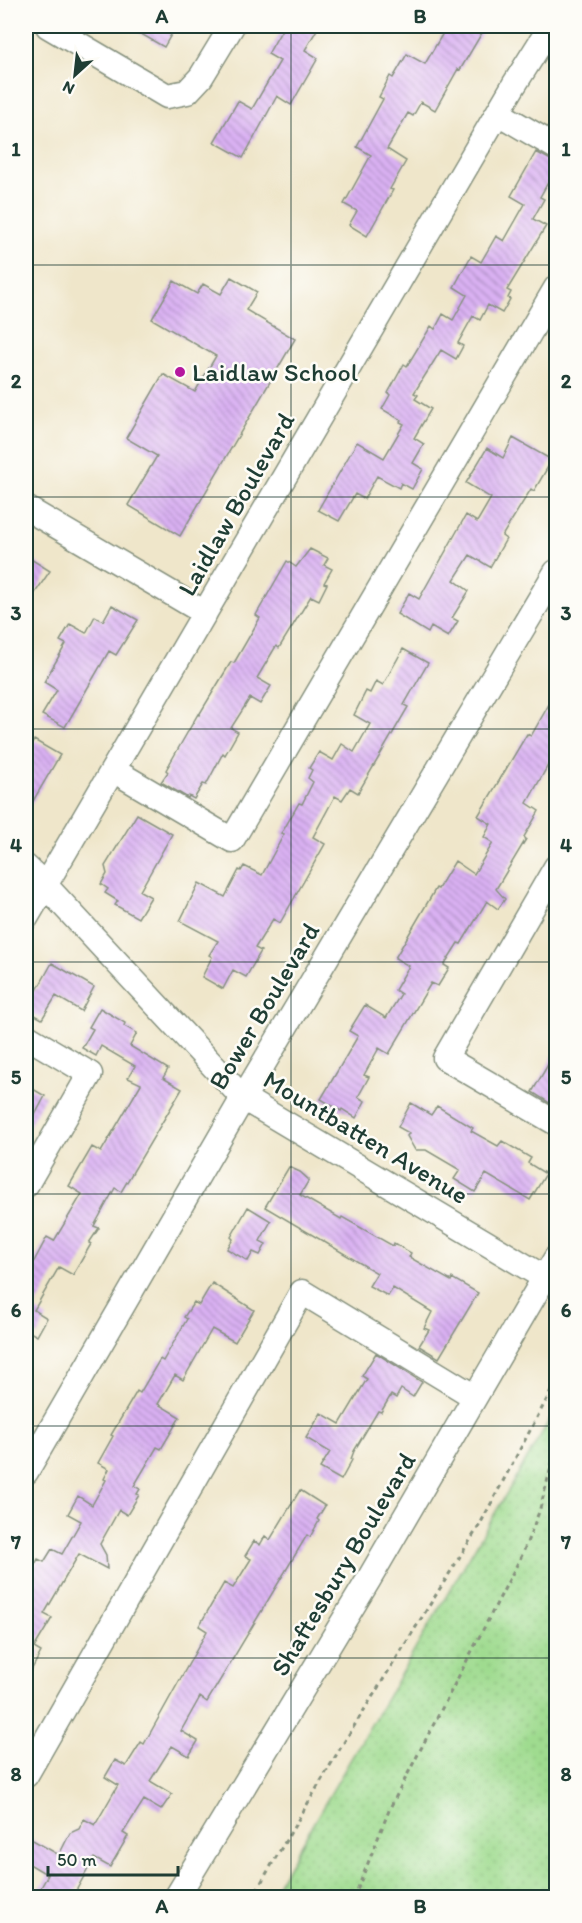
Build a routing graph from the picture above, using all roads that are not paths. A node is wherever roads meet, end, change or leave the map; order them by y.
1 (48, 26) edge
2 (232, 26) edge
3 (552, 26) edge
4 (498, 113) junction
5 (556, 147) edge
6 (556, 288) edge
7 (26, 508) edge
8 (556, 572) edge
9 (205, 613) junction
10 (113, 770) junction
11 (26, 867) edge
12 (556, 867) edge
13 (44, 884) junction
14 (26, 918) edge
15 (26, 1036) edge
16 (243, 1098) junction
17 (556, 1123) edge
18 (26, 1185) edge
19 (551, 1268) edge
20 (475, 1397) junction
21 (26, 1472) edge
22 (26, 1775) edge
23 (177, 1898) edge

1 - 2 street
3 - 4 street, Laidlaw Boulevard
4 - 5 street
4 - 9 street, Laidlaw Boulevard
6 - 10 street
7 - 9 street
8 - 16 street, Bower Boulevard
9 - 10 street, Laidlaw Boulevard
10 - 13 street, Laidlaw Boulevard
11 - 13 street, Mountbatten Avenue
12 - 17 street
13 - 14 street, Laidlaw Boulevard
13 - 16 street, Mountbatten Avenue
15 - 18 street
16 - 19 street, Mountbatten Avenue
16 - 21 street, Bower Boulevard
19 - 20 street, Shaftesbury Boulevard
20 - 22 street
20 - 23 street, Shaftesbury Boulevard

